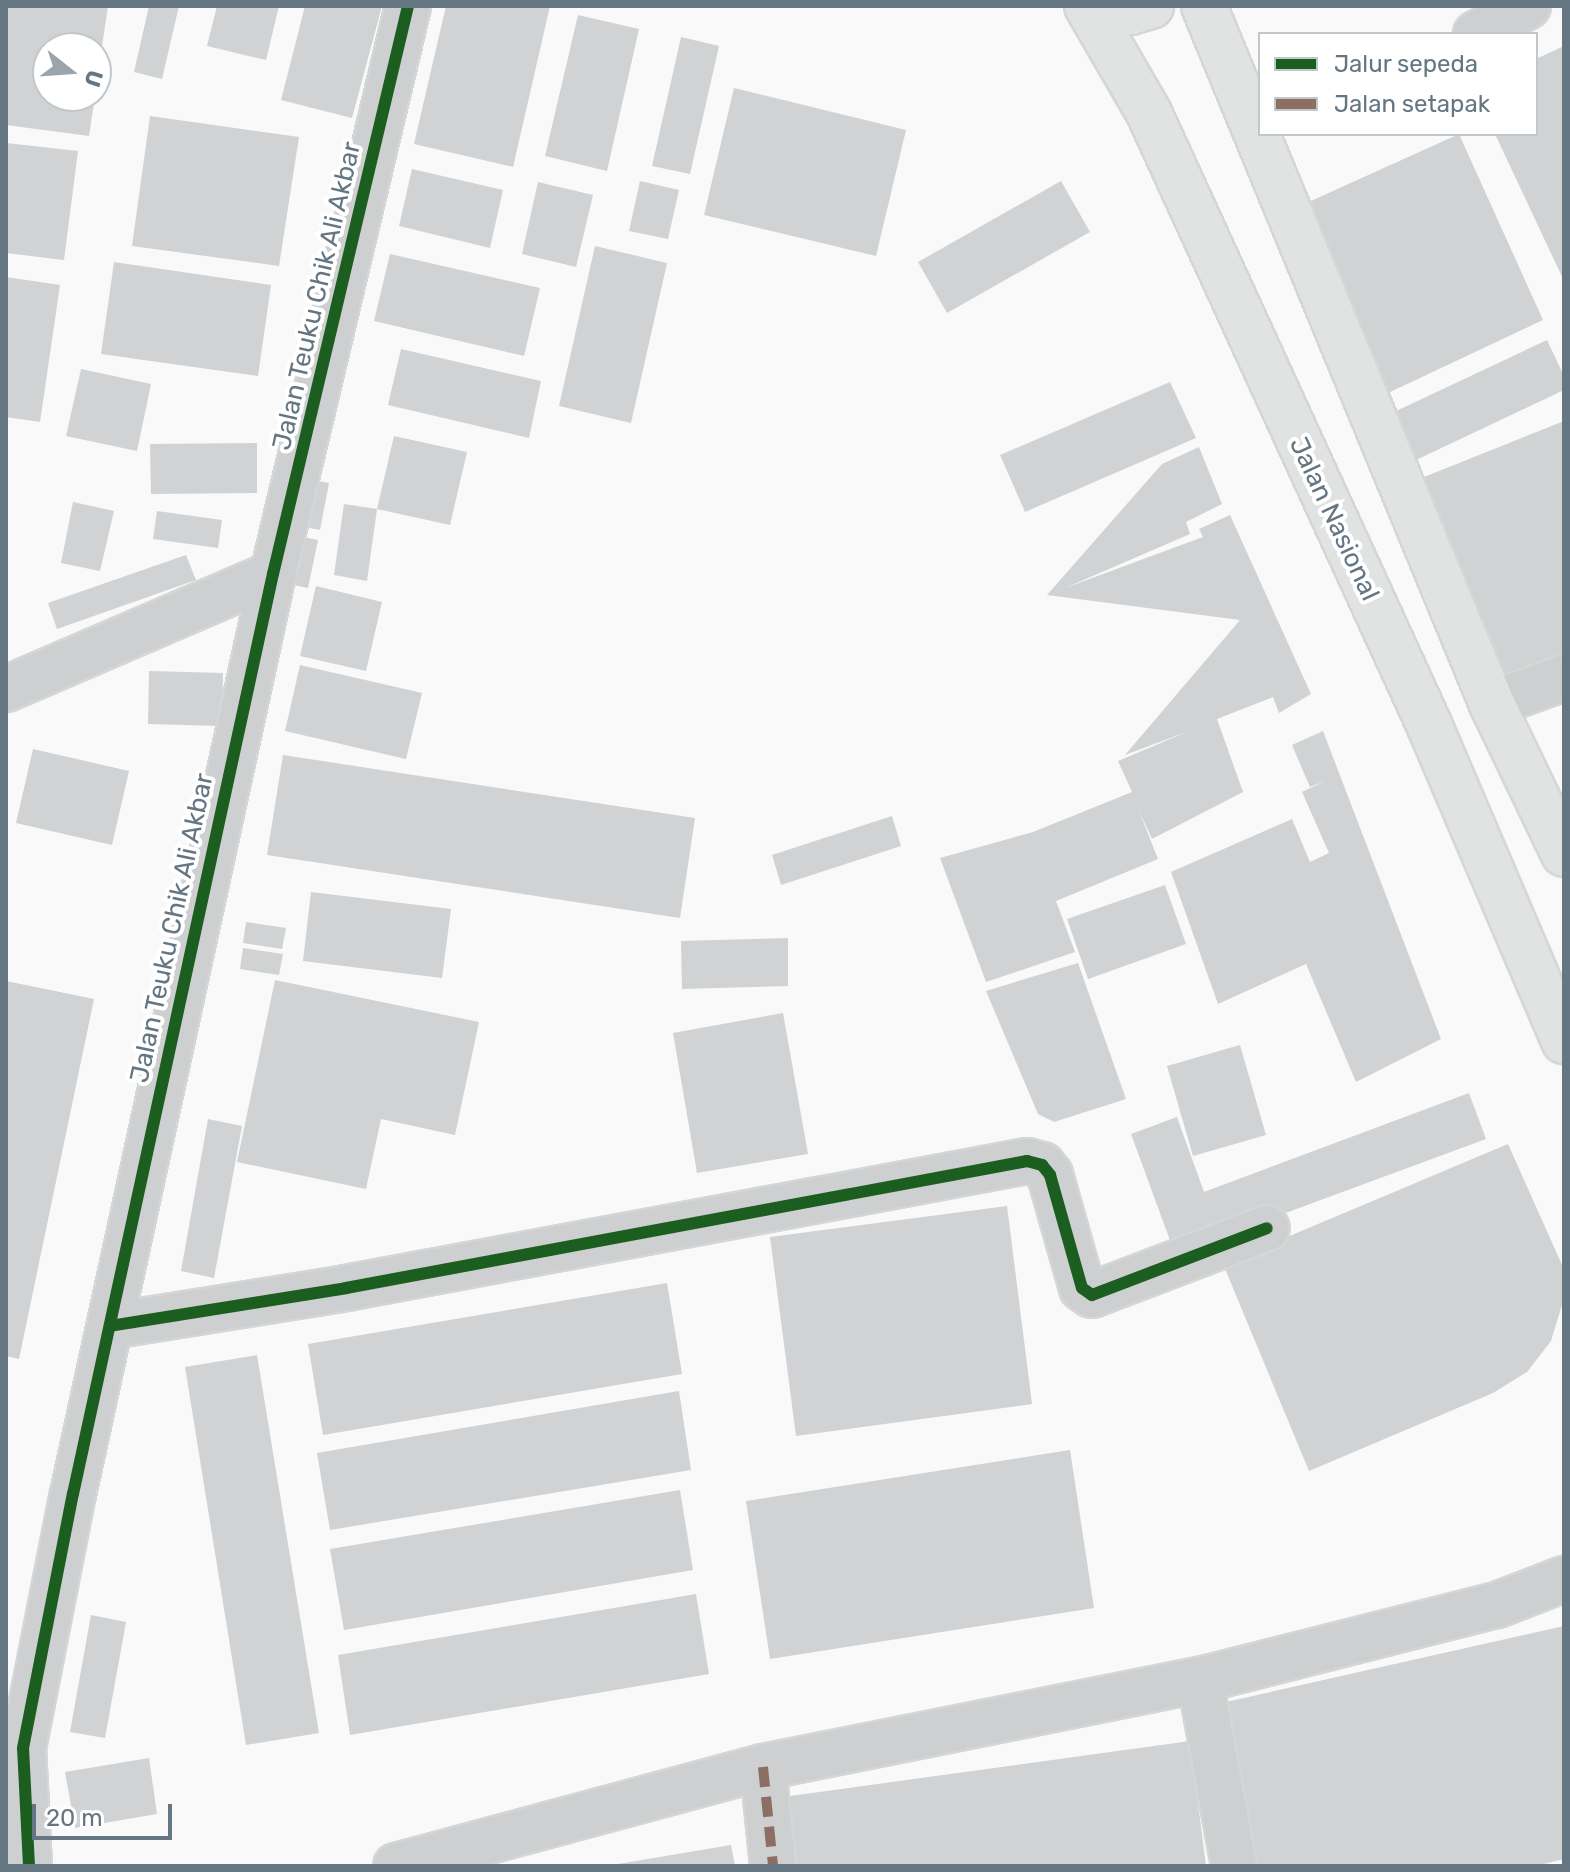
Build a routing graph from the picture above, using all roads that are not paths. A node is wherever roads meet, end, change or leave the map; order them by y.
1 (408, 6) edge
2 (1087, 6) edge
3 (1098, 6) edge
4 (1151, 6) edge
5 (1204, 6) edge
6 (1528, 6) edge
7 (1480, 32) edge
8 (1258, 116) edge
9 (1270, 140) edge
10 (273, 574) junction
11 (1564, 678) edge
12 (6, 689) edge
13 (1492, 704) junction
14 (1564, 854) edge
15 (1564, 1041) edge
16 (1267, 1228) dead end
17 (110, 1326) junction
18 (1564, 1579) edge
19 (1200, 1680) junction
20 (763, 1767) junction
21 (29, 1866) edge
22 (396, 1866) edge
23 (773, 1866) edge
24 (1234, 1866) edge

1 - 10 street, Jalan Teuku Chik Ali Akbar
2 - 15 highway, Jalan Nasional
3 - 4 highway
5 - 8 highway
6 - 7 street
9 - 13 highway
10 - 12 street
10 - 17 street, Jalan Teuku Chik Ali Akbar
11 - 13 street
13 - 14 highway
16 - 17 street
17 - 21 street, Jalan Teuku Chik Ali Akbar
18 - 19 street
19 - 20 street
19 - 24 street
20 - 22 street
20 - 23 street

